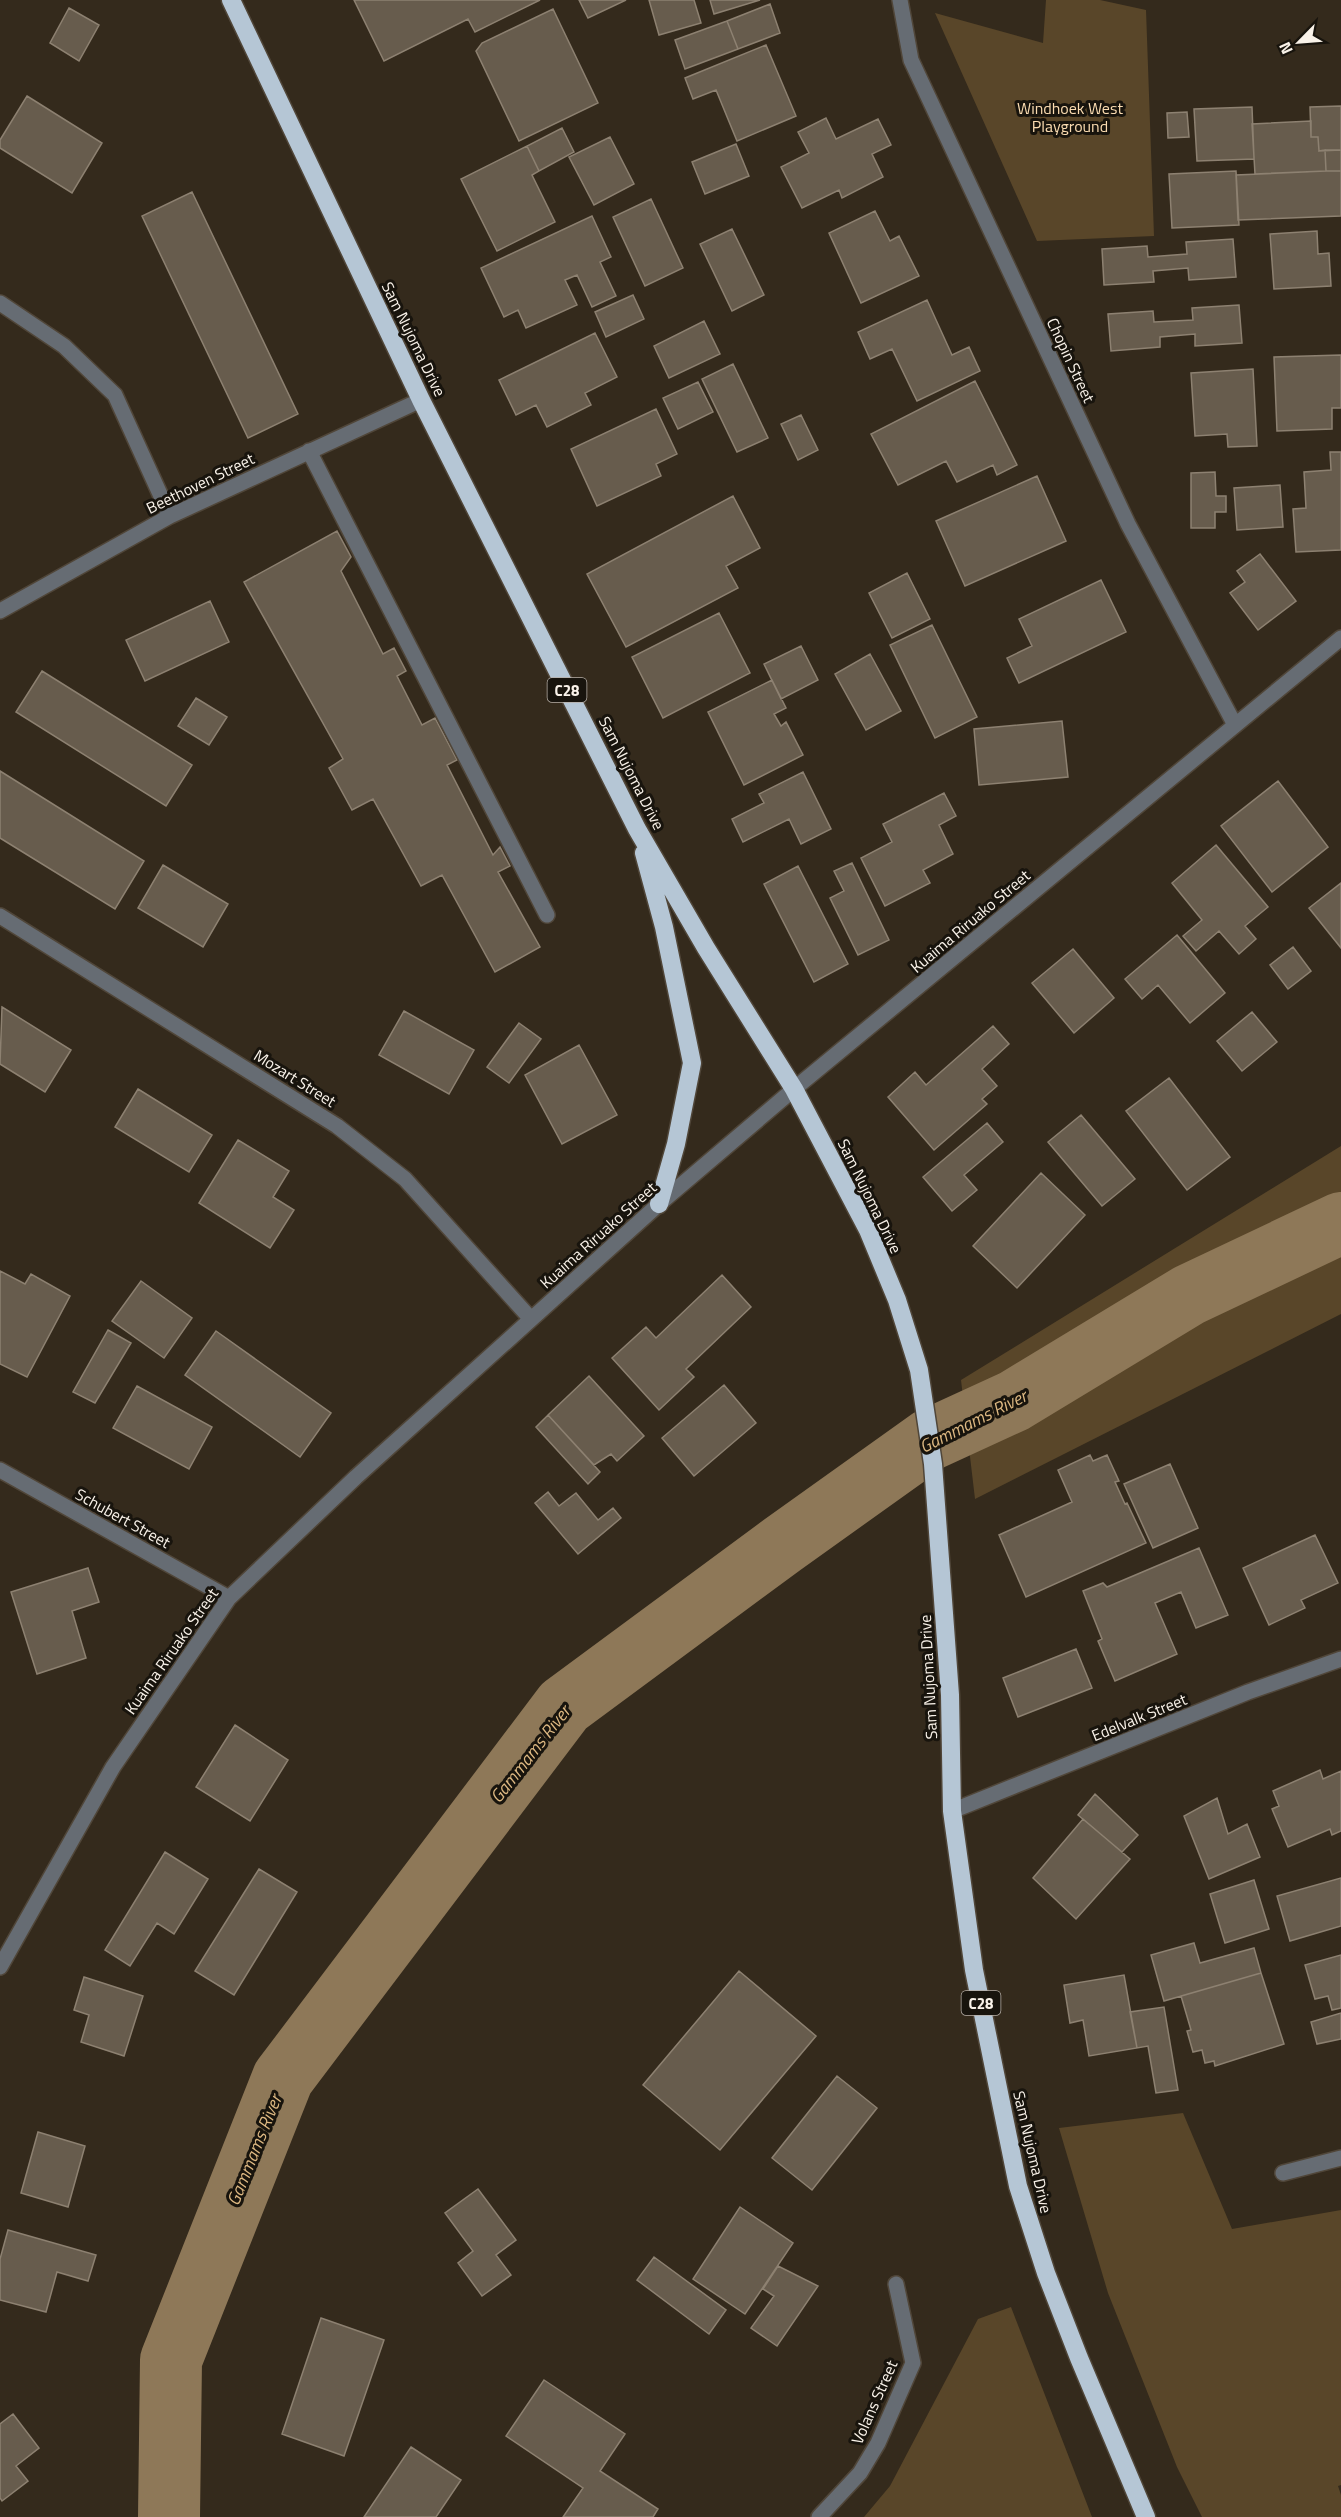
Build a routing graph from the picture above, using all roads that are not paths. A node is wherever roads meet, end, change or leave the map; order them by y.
1 (231, 0) edge
2 (900, 0) edge
3 (0, 303) edge
4 (421, 400) junction
5 (309, 451) junction
6 (170, 516) junction
7 (0, 611) edge
8 (1341, 638) edge
9 (1235, 725) junction
10 (637, 829) junction
11 (547, 915) dead end
12 (0, 916) edge
13 (794, 1089) junction
14 (659, 1204) junction
15 (531, 1319) junction
16 (0, 1470) edge
17 (229, 1598) junction
18 (1341, 1659) edge
19 (952, 1812) junction
20 (0, 1967) edge
21 (1341, 2158) edge
22 (1283, 2173) dead end
23 (896, 2284) dead end
24 (819, 2517) edge
25 (1146, 2517) edge

1 - 4 highway, Sam Nujoma Drive / C28
2 - 9 street, Chopin Street
3 - 6 street
4 - 5 street, Beethoven Street
4 - 10 highway, Sam Nujoma Drive / C28
5 - 6 street, Beethoven Street
5 - 11 street
6 - 7 street, Beethoven Street
8 - 9 street, Kuaima Riruako Street
9 - 13 street, Kuaima Riruako Street
10 - 13 highway, Sam Nujoma Drive / C28
10 - 14 highway
12 - 15 street, Mozart Street
13 - 14 street, Kuaima Riruako Street
13 - 19 highway, Sam Nujoma Drive / C28
14 - 15 street, Kuaima Riruako Street
15 - 17 street, Kuaima Riruako Street
16 - 17 street, Schubert Street
17 - 20 street, Kuaima Riruako Street
18 - 19 street, Edelvalk Street
19 - 25 highway, Sam Nujoma Drive / C28
21 - 22 street
23 - 24 street, Volans Street

